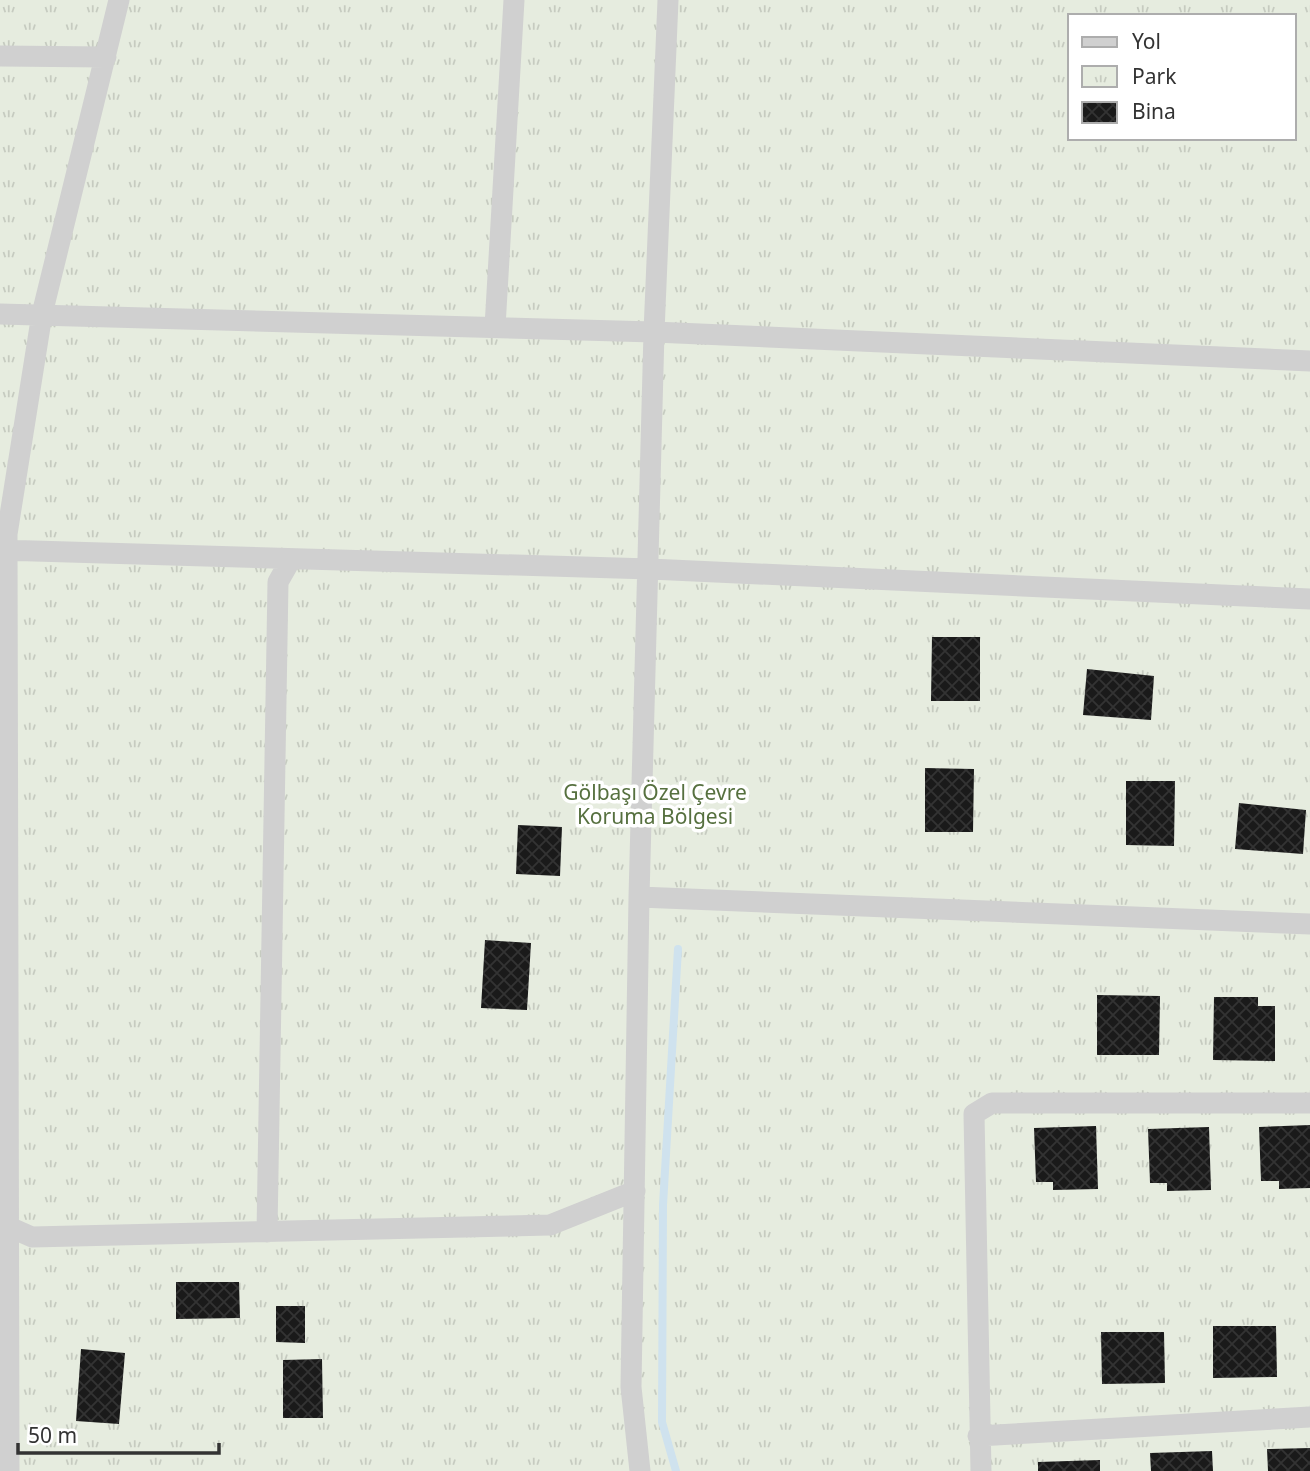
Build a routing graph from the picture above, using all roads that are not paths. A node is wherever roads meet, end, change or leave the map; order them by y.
1 (119, 0) edge
2 (514, 0) edge
3 (668, 0) edge
4 (0, 57) edge
5 (106, 57) junction
6 (0, 314) edge
7 (42, 314) junction
8 (495, 327) junction
9 (654, 332) junction
10 (1310, 361) edge
11 (3, 551) edge
12 (291, 559) junction
13 (650, 569) junction
14 (1310, 599) edge
15 (3, 770) edge
16 (639, 897) junction
17 (1310, 924) edge
18 (3, 973) edge
19 (1310, 1102) edge
20 (635, 1191) junction
21 (7, 1226) junction
22 (267, 1232) junction
23 (1310, 1416) edge
24 (978, 1436) junction
25 (9, 1471) edge
26 (640, 1471) edge
27 (981, 1471) edge

1 - 5 street
2 - 8 street
3 - 9 street
4 - 5 street
5 - 7 street
6 - 7 street
7 - 8 street
7 - 11 street
8 - 9 street
9 - 10 street
9 - 13 street
11 - 12 street
11 - 15 street
12 - 13 street
12 - 22 street
13 - 14 street
13 - 16 street
15 - 18 street
16 - 17 street
16 - 20 street
18 - 21 street
19 - 24 street
20 - 22 street
20 - 26 street
21 - 22 street
21 - 25 street
23 - 24 street
24 - 27 street

